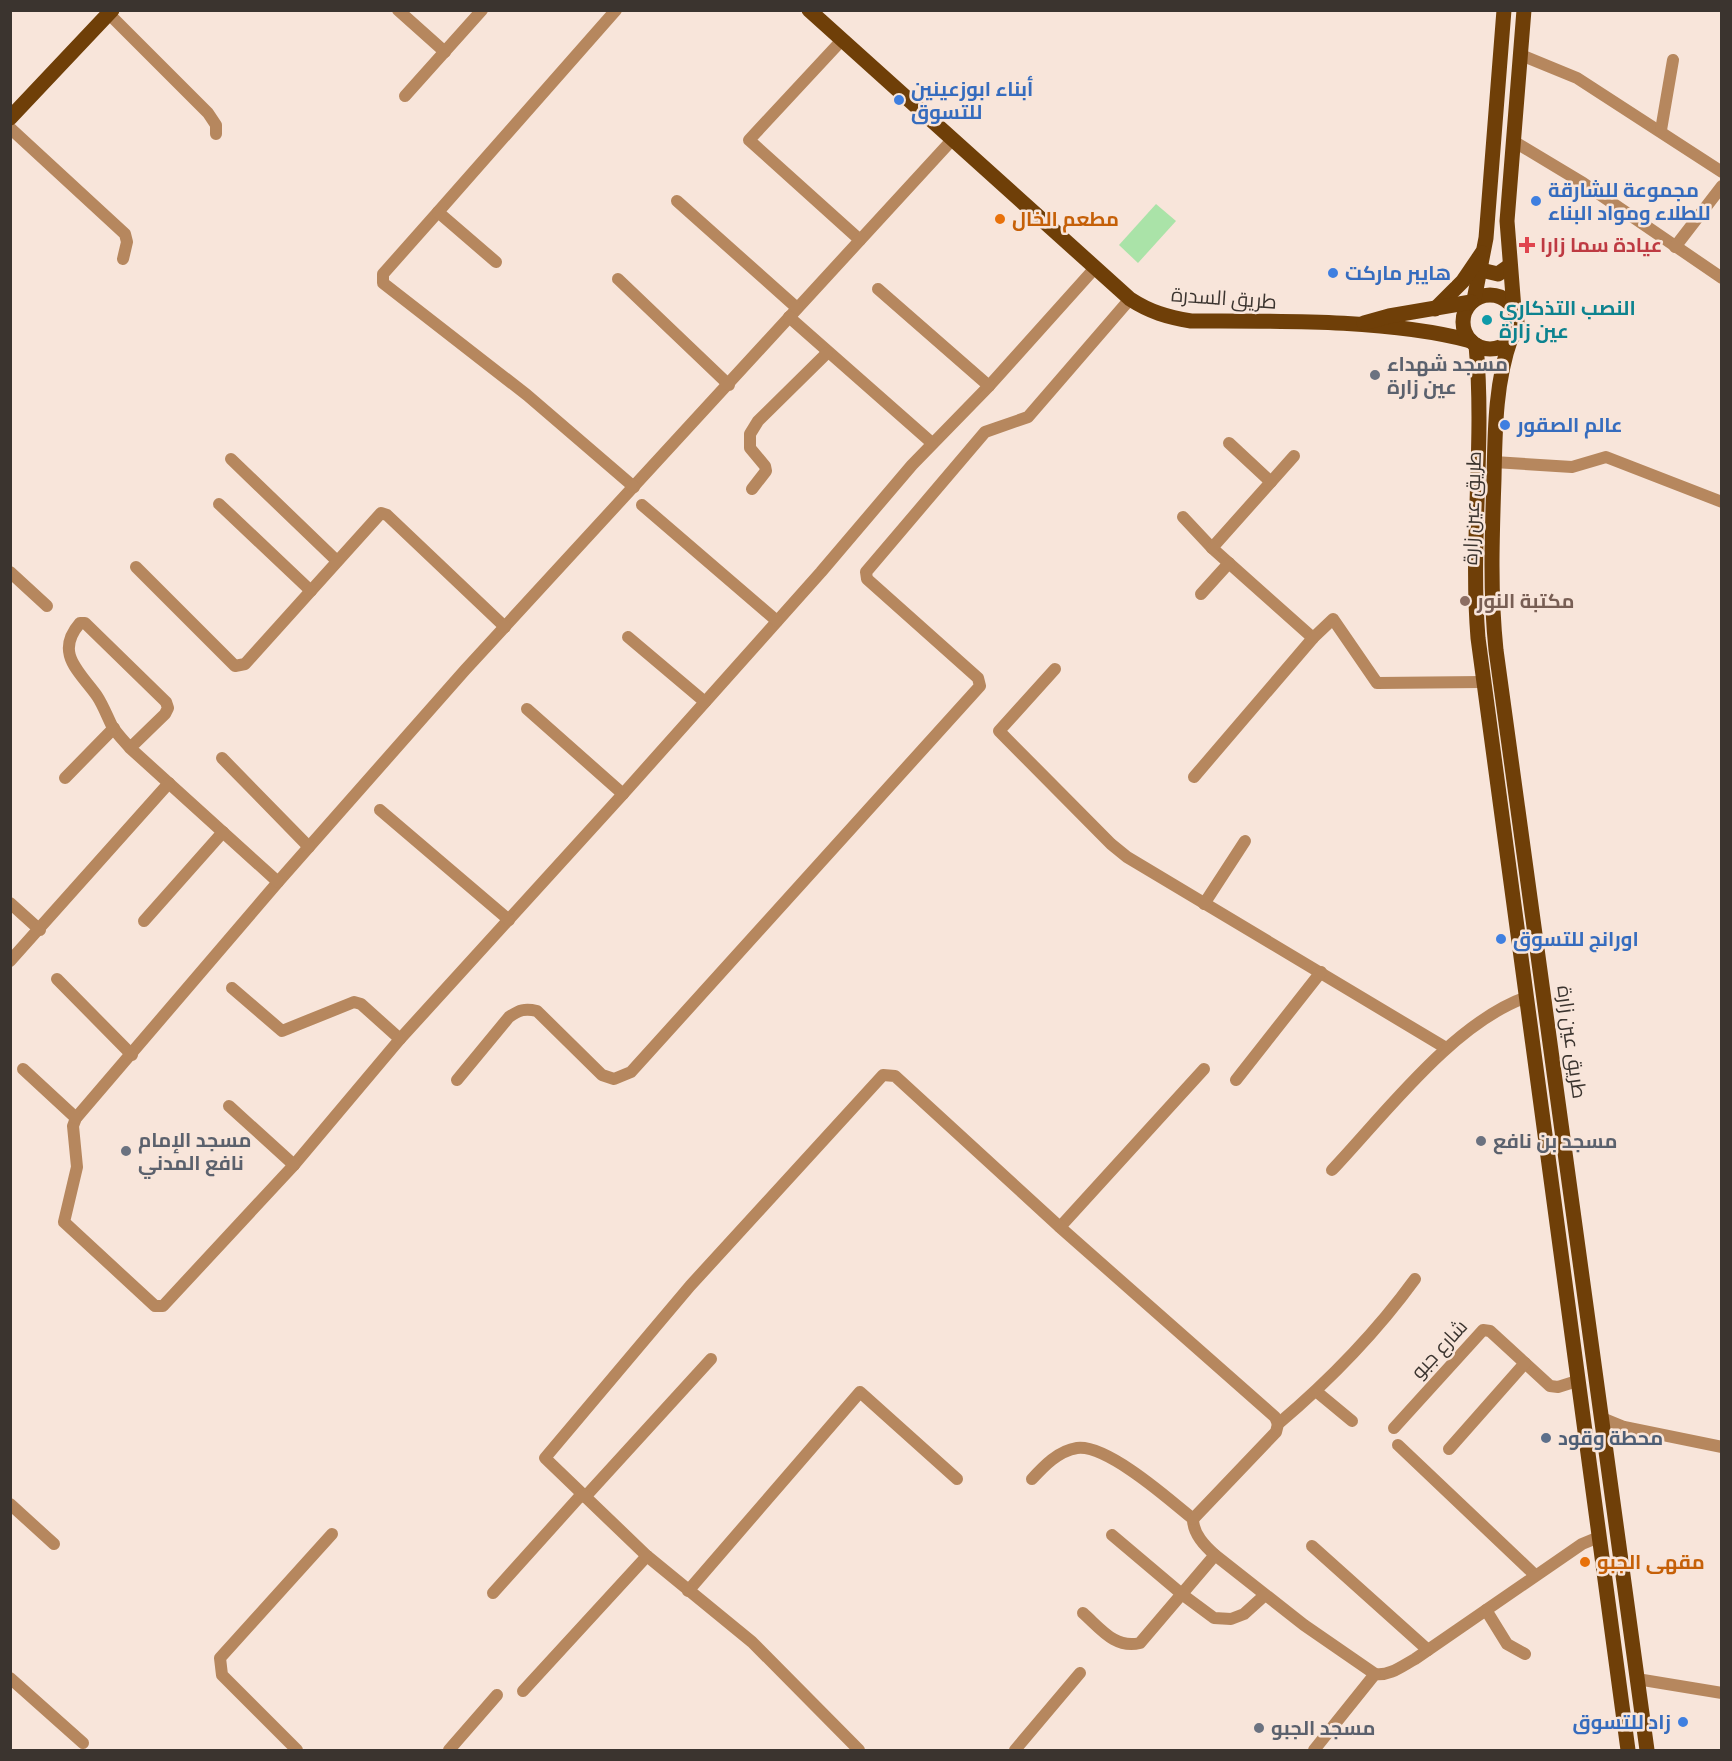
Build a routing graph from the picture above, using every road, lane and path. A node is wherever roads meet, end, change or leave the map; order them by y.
1 (398, 10) edge
2 (482, 10) edge
3 (616, 10) edge
4 (809, 10) edge
5 (1504, 10) edge
6 (1524, 10) edge
7 (111, 12) edge
8 (842, 40) junction
9 (445, 52) junction
10 (1521, 55) junction
11 (1673, 60) dead end
12 (405, 96) dead end
13 (10, 118) edge
14 (10, 128) edge
15 (1661, 130) junction
16 (216, 135) dead end
17 (952, 140) junction
18 (1513, 141) junction
19 (1722, 172) edge
20 (1722, 186) edge
21 (677, 201) dead end
22 (438, 212) junction
23 (860, 240) junction
24 (1676, 247) junction
25 (1485, 248) junction
26 (123, 260) dead end
27 (496, 262) dead end
28 (1508, 267) junction
29 (1095, 268) junction
30 (1481, 270) junction
31 (1722, 278) edge
32 (618, 279) dead end
33 (878, 289) dead end
34 (1130, 299) junction
35 (1473, 301) junction
36 (1435, 309) junction
37 (1514, 309) junction
38 (793, 313) junction
39 (1355, 326) junction
40 (1511, 338) junction
41 (1474, 343) junction
42 (827, 353) junction
43 (1478, 374) junction
44 (1500, 374) junction
45 (729, 385) junction
46 (989, 386) junction
47 (932, 443) junction
48 (1229, 443) dead end
49 (1294, 456) dead end
50 (231, 459) dead end
51 (1494, 462) junction
52 (1271, 482) junction
53 (634, 487) junction
54 (753, 489) dead end
55 (1722, 502) edge
56 (219, 504) dead end
57 (642, 505) dead end
58 (1183, 517) dead end
59 (1212, 548) junction
60 (337, 561) junction
61 (1229, 563) junction
62 (136, 567) dead end
63 (10, 572) edge
64 (311, 591) junction
65 (1201, 594) dead end
66 (47, 606) dead end
67 (777, 621) junction
68 (505, 627) junction
69 (628, 637) dead end
70 (1313, 638) junction
71 (1054, 669) dead end
72 (1482, 681) junction
73 (705, 702) junction
74 (527, 709) dead end
75 (114, 728) junction
76 (130, 748) junction
77 (222, 758) dead end
78 (1194, 777) dead end
79 (65, 778) dead end
80 (169, 783) junction
81 (623, 794) junction
82 (380, 810) dead end
83 (224, 832) junction
84 (1245, 841) dead end
85 (309, 847) junction
86 (278, 882) junction
87 (10, 903) edge
88 (1204, 904) junction
89 (509, 920) junction
90 (144, 921) dead end
91 (40, 930) junction
92 (10, 962) edge
93 (1321, 972) junction
94 (57, 979) dead end
95 (232, 988) dead end
96 (1527, 997) junction
97 (400, 1039) junction
98 (1446, 1048) junction
99 (132, 1055) junction
100 (23, 1069) dead end
101 (1204, 1069) dead end
102 (457, 1080) dead end
103 (1236, 1080) dead end
104 (229, 1106) dead end
105 (76, 1118) junction
106 (294, 1165) junction
107 (1332, 1170) dead end
108 (1060, 1227) junction
109 (1415, 1279) dead end
110 (711, 1359) dead end
111 (1525, 1363) junction
112 (1577, 1381) junction
113 (1317, 1392) junction
114 (1602, 1418) junction
115 (1352, 1421) dead end
116 (1278, 1424) junction
117 (1394, 1428) dead end
118 (1632, 1429) junction
119 (1398, 1445) dead end
120 (1605, 1446) junction
121 (1722, 1447) edge
122 (1449, 1449) dead end
123 (957, 1479) dead end
124 (1032, 1479) dead end
125 (583, 1496) junction
126 (10, 1504) edge
127 (1193, 1519) junction
128 (332, 1534) dead end
129 (1112, 1534) dead end
130 (1599, 1538) junction
131 (54, 1544) dead end
132 (1312, 1546) dead end
133 (647, 1556) junction
134 (1215, 1556) junction
135 (1535, 1575) junction
136 (688, 1591) junction
137 (493, 1593) dead end
138 (1183, 1595) junction
139 (1265, 1595) junction
140 (1486, 1610) junction
141 (1083, 1613) dead end
142 (1428, 1650) junction
143 (1525, 1654) dead end
144 (1080, 1673) dead end
145 (1375, 1674) junction
146 (10, 1678) edge
147 (1637, 1679) junction
148 (523, 1691) dead end
149 (1722, 1693) edge
150 (497, 1695) dead end
151 (83, 1743) dead end
152 (297, 1750) edge
153 (449, 1750) edge
154 (859, 1750) edge
155 (1015, 1750) edge
156 (1314, 1750) edge
157 (1629, 1750) edge
158 (1647, 1750) edge

1 - 9 street
2 - 9 street
3 - 22 street
4 - 8 main road, طريق السدرة
5 - 25 main road
6 - 10 main road
7 - 13 main road
7 - 16 street
8 - 17 main road, طريق السدرة
8 - 23 street
9 - 12 street
10 - 15 street
10 - 18 main road
11 - 15 street
14 - 26 street
15 - 19 street
17 - 23 street
17 - 29 main road, طريق السدرة
18 - 24 street
18 - 28 main road
20 - 24 street
21 - 38 street
22 - 27 street
22 - 53 street
23 - 38 street
24 - 31 street
25 - 30 main road
25 - 36 main road
28 - 30 main road
28 - 37 main road
29 - 34 main road, طريق السدرة
29 - 46 street
30 - 35 main road
32 - 45 street
33 - 46 street
34 - 39 main road, طريق السدرة
34 - 102 street
35 - 36 main road
35 - 37 main road
35 - 41 main road
36 - 39 main road
37 - 40 main road
38 - 42 street
38 - 45 street
39 - 41 main road, طريق السدرة
40 - 41 main road
40 - 44 main road, طريق عين زارة
41 - 43 main road, طريق عين زارة
42 - 47 street
42 - 54 street
43 - 44 main road
43 - 72 main road, طريق عين زارة
44 - 51 main road, طريق عين زارة
45 - 53 street
46 - 47 street
47 - 67 street
48 - 52 street
49 - 52 street
50 - 60 street
51 - 55 street
51 - 114 main road, طريق عين زارة
52 - 59 street
53 - 68 street
56 - 64 street
57 - 67 street
58 - 59 street
59 - 61 street
60 - 64 street
60 - 68 street
61 - 65 street
61 - 70 street
62 - 64 street
63 - 66 street
67 - 73 street
68 - 85 street
69 - 73 street
70 - 72 street
70 - 78 street
71 - 88 street
72 - 96 main road, طريق عين زارة
73 - 81 street
74 - 81 street
75 - 76 street
75 - 76 street
75 - 79 street
76 - 80 street
77 - 85 street
80 - 83 street
80 - 91 street
81 - 89 street
82 - 89 street
83 - 86 street
83 - 90 street
84 - 88 street
85 - 86 street
86 - 99 street
87 - 91 street
88 - 93 street
89 - 97 street
91 - 92 street
93 - 98 street
93 - 103 street
94 - 99 street
95 - 97 street
96 - 98 street
96 - 112 main road, طريق عين زارة
97 - 106 street
98 - 107 street
99 - 105 street
100 - 105 street
101 - 108 street
104 - 106 street
105 - 106 street
108 - 116 street
108 - 125 street
109 - 113 street
110 - 125 street
111 - 112 street, شارع جبو
111 - 117 street, شارع جبو
111 - 122 street
112 - 130 main road, طريق عين زارة
113 - 115 street
113 - 116 street
114 - 118 street
114 - 120 main road, طريق عين زارة
116 - 127 street
118 - 120 street
118 - 121 street
119 - 135 street
120 - 147 main road, طريق عين زارة
123 - 136 street
124 - 127 street
125 - 133 street
125 - 137 street
126 - 131 street
127 - 134 street
128 - 152 street
129 - 138 street
130 - 135 street
130 - 157 main road, طريق عين زارة
132 - 142 street
133 - 136 street
133 - 148 street
134 - 138 street
134 - 139 street
135 - 140 street
136 - 154 street
138 - 139 street
138 - 141 street
139 - 145 street
140 - 142 street
140 - 143 street
142 - 145 street
144 - 155 street
145 - 156 street
146 - 151 street
147 - 149 street
147 - 158 main road, طريق عين زارة
150 - 153 street

